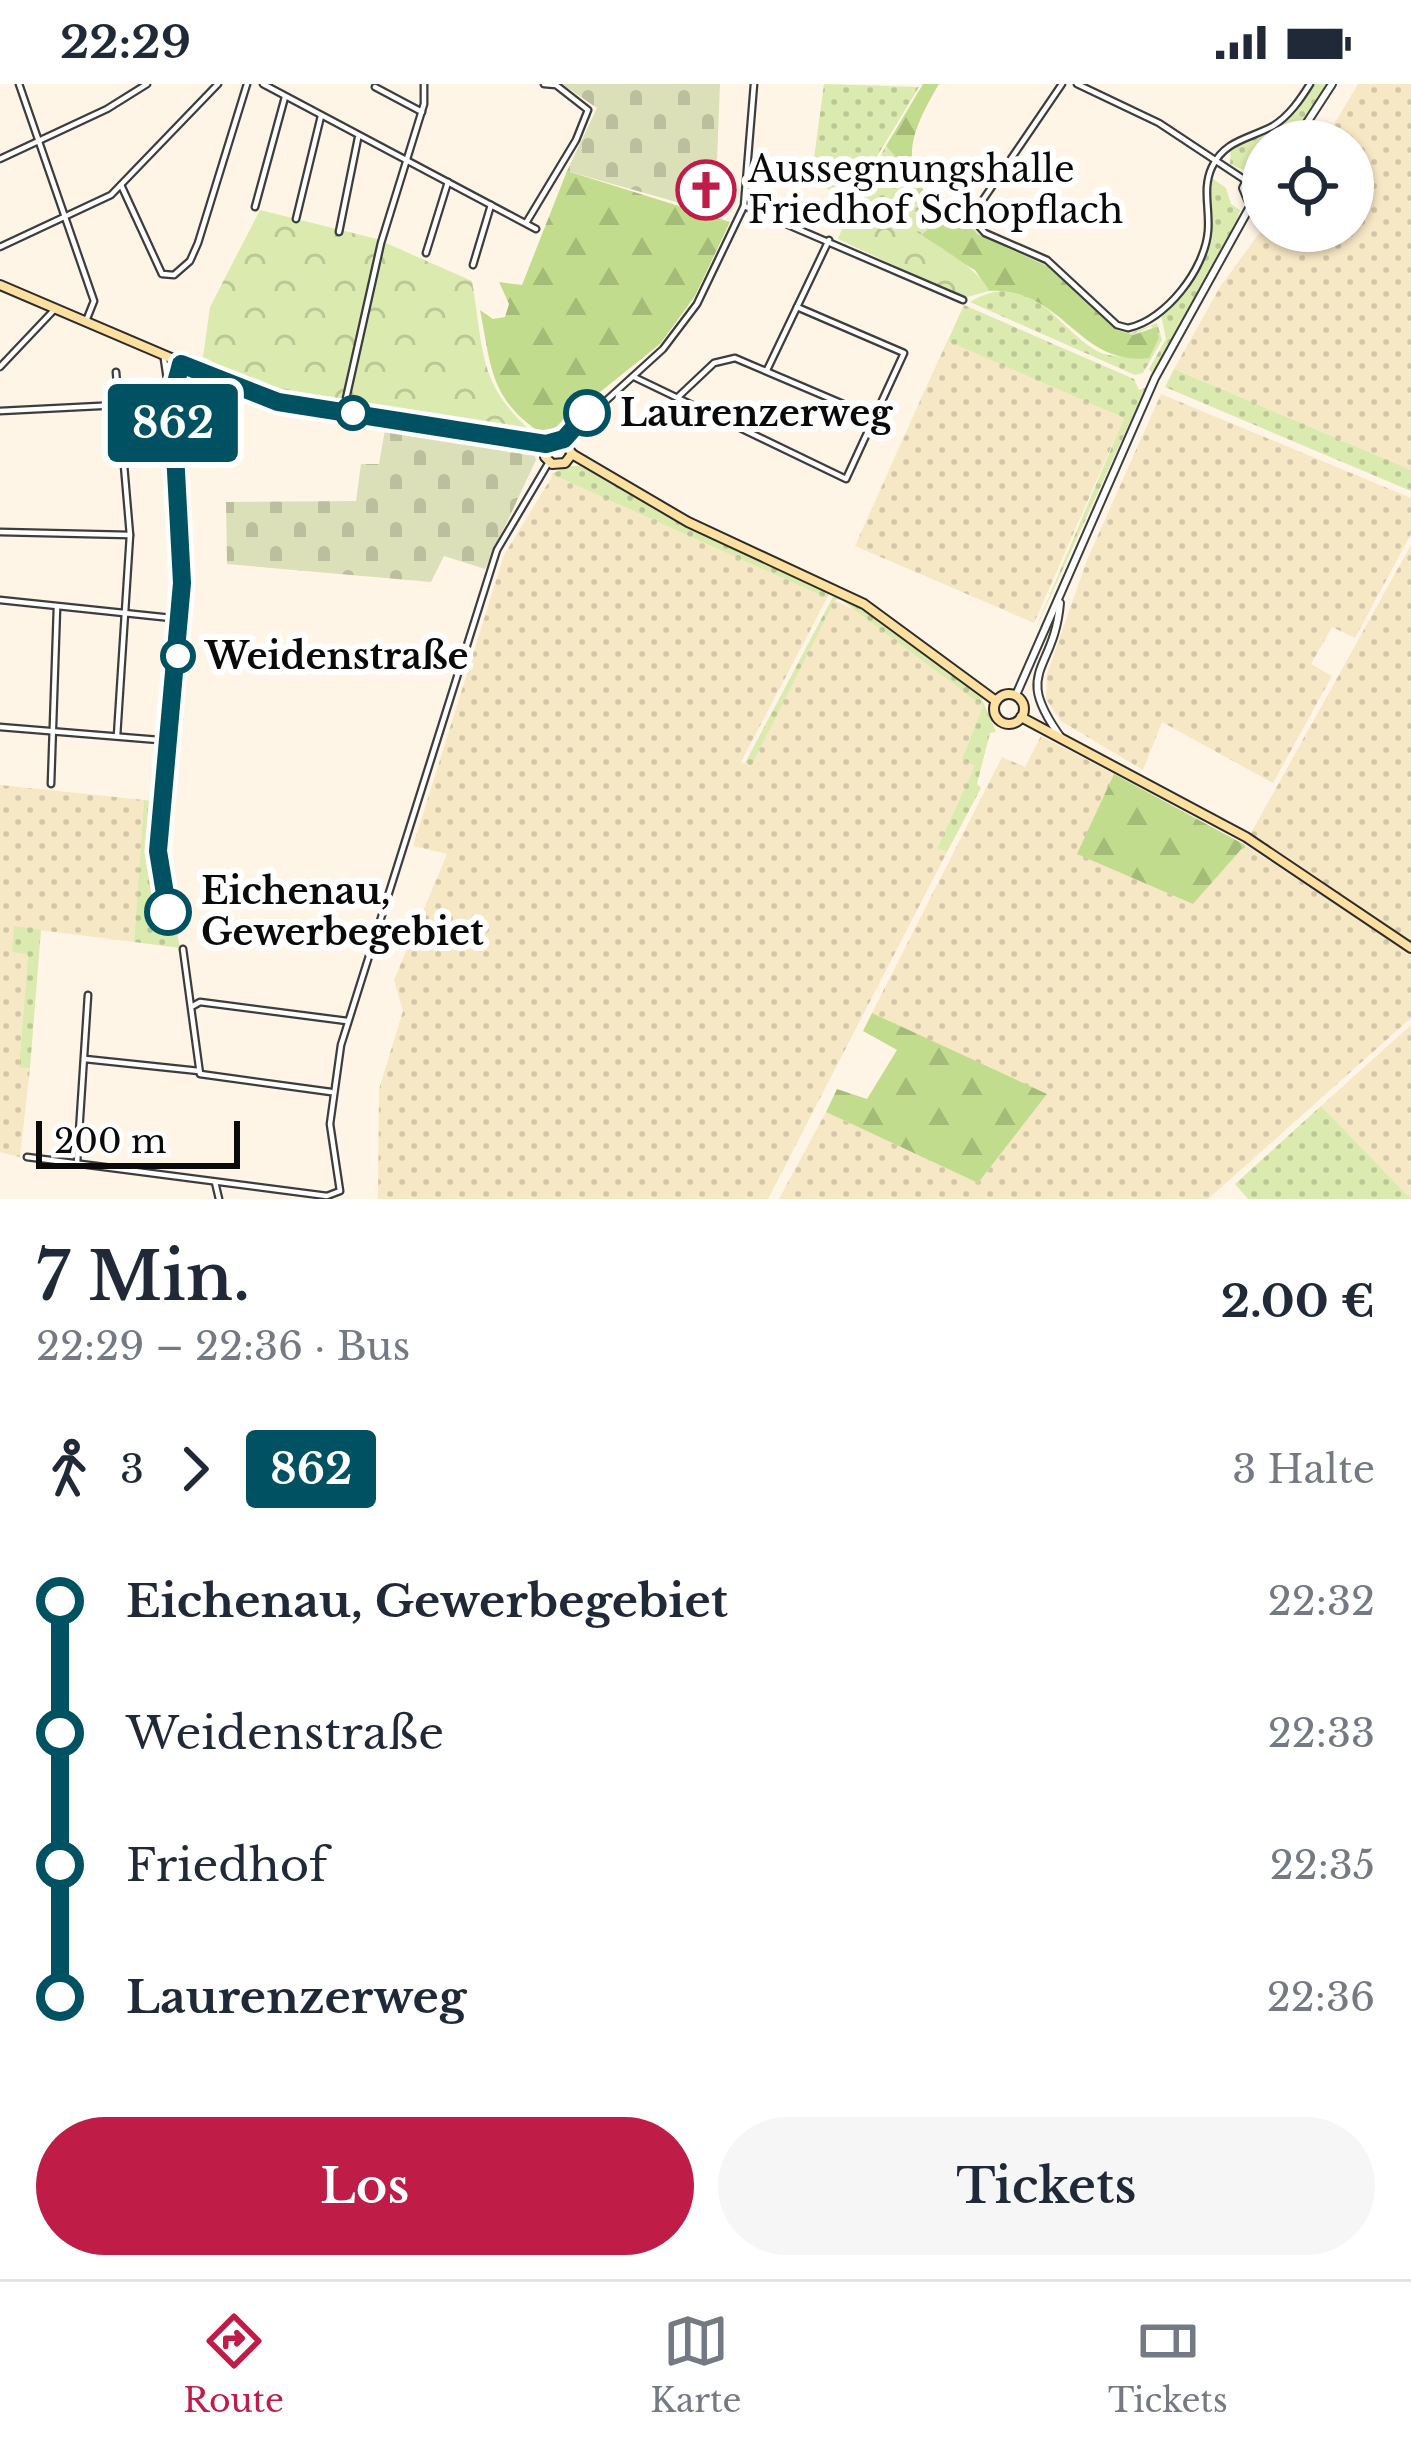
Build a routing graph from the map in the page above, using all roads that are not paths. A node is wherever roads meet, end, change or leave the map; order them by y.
1 (20, 84) edge
2 (147, 84) edge
3 (218, 84) edge
4 (247, 84) edge
5 (263, 84) edge
6 (424, 84) edge
7 (544, 84) edge
8 (754, 84) edge
9 (1062, 84) edge
10 (1077, 84) edge
11 (1310, 84) edge
12 (1332, 84) edge
13 (375, 87) edge
14 (285, 97) junction
15 (422, 112) junction
16 (321, 116) junction
17 (1309, 120) edge
18 (359, 136) junction
19 (40, 140) junction
20 (0, 159) edge
21 (406, 161) junction
22 (1215, 161) junction
23 (1242, 178) edge
24 (448, 182) junction
25 (121, 185) junction
26 (491, 205) junction
27 (744, 206) junction
28 (255, 207) dead end
29 (64, 216) junction
30 (296, 219) dead end
31 (1242, 220) edge
32 (526, 224) junction
33 (536, 229) dead end
34 (339, 232) dead end
35 (829, 240) junction
36 (0, 247) edge
37 (425, 253) dead end
38 (472, 265) dead end
39 (0, 285) edge
40 (963, 300) dead end
41 (797, 307) junction
42 (55, 309) junction
43 (86, 321) junction
44 (164, 357) junction
45 (181, 364) junction
46 (0, 368) edge
47 (767, 370) junction
48 (116, 372) dead end
49 (634, 377) junction
50 (172, 397) junction
51 (678, 397) junction
52 (119, 404) junction
53 (0, 411) edge
54 (343, 412) junction
55 (876, 418) junction
56 (564, 439) junction
57 (546, 444) junction
58 (572, 454) junction
59 (549, 462) junction
60 (0, 532) edge
61 (130, 535) junction
62 (1060, 594) junction
63 (0, 600) edge
64 (57, 607) junction
65 (128, 615) junction
66 (181, 619) junction
67 (1016, 695) junction
68 (996, 700) junction
69 (1022, 717) junction
70 (0, 727) edge
71 (51, 731) junction
72 (118, 736) junction
73 (171, 741) junction
74 (1064, 741) junction
75 (51, 784) dead end
76 (164, 898) junction
77 (1411, 948) edge
78 (183, 949) dead end
79 (88, 994) dead end
80 (193, 1006) junction
81 (348, 1021) junction
82 (85, 1059) junction
83 (199, 1071) junction
84 (331, 1092) junction
85 (27, 1157) dead end
86 (77, 1163) junction
87 (215, 1182) junction
88 (339, 1195) edge
89 (219, 1199) edge

1 - 19 street
2 - 19 street
3 - 25 street
4 - 25 street
5 - 14 street
6 - 15 street
7 - 32 street
8 - 27 street
9 - 22 street
10 - 22 street
11 - 22 street
12 - 17 street
13 - 15 street
14 - 16 street
14 - 28 street
15 - 21 street
16 - 18 street
16 - 30 street
18 - 21 street
18 - 34 street
19 - 20 street
19 - 29 street
21 - 24 street
21 - 54 street
22 - 23 street
24 - 26 street
24 - 37 street
25 - 29 street
26 - 32 street
26 - 38 street
27 - 35 street
27 - 49 street
29 - 36 street
29 - 43 street
31 - 62 street
32 - 33 street
35 - 40 street
35 - 41 street
39 - 42 main road
41 - 47 street
41 - 55 street
42 - 43 main road
42 - 46 street
43 - 44 main road
44 - 45 main road
44 - 50 street
45 - 50 street
45 - 54 main road
47 - 51 street
47 - 55 street
48 - 52 street
49 - 51 street
49 - 56 street
50 - 66 street
51 - 55 street
52 - 53 street
52 - 61 street
54 - 57 main road
56 - 57 main road
56 - 58 main road
57 - 59 main road
58 - 59 main road
58 - 68 main road
59 - 81 street
60 - 61 street
61 - 65 street
62 - 67 street
62 - 74 street
63 - 64 street
64 - 65 street
64 - 71 street
65 - 66 street
65 - 72 street
66 - 73 street
67 - 68 main road
67 - 69 main road
68 - 69 main road
69 - 74 main road
70 - 71 street
71 - 72 street
71 - 75 street
72 - 73 street
73 - 76 street
74 - 77 main road
76 - 76 street
78 - 80 street
79 - 82 street
80 - 81 street
80 - 83 street
81 - 84 street
82 - 83 street
82 - 86 street
83 - 84 street
84 - 88 street
85 - 86 street
86 - 87 street
87 - 88 street
87 - 89 street

